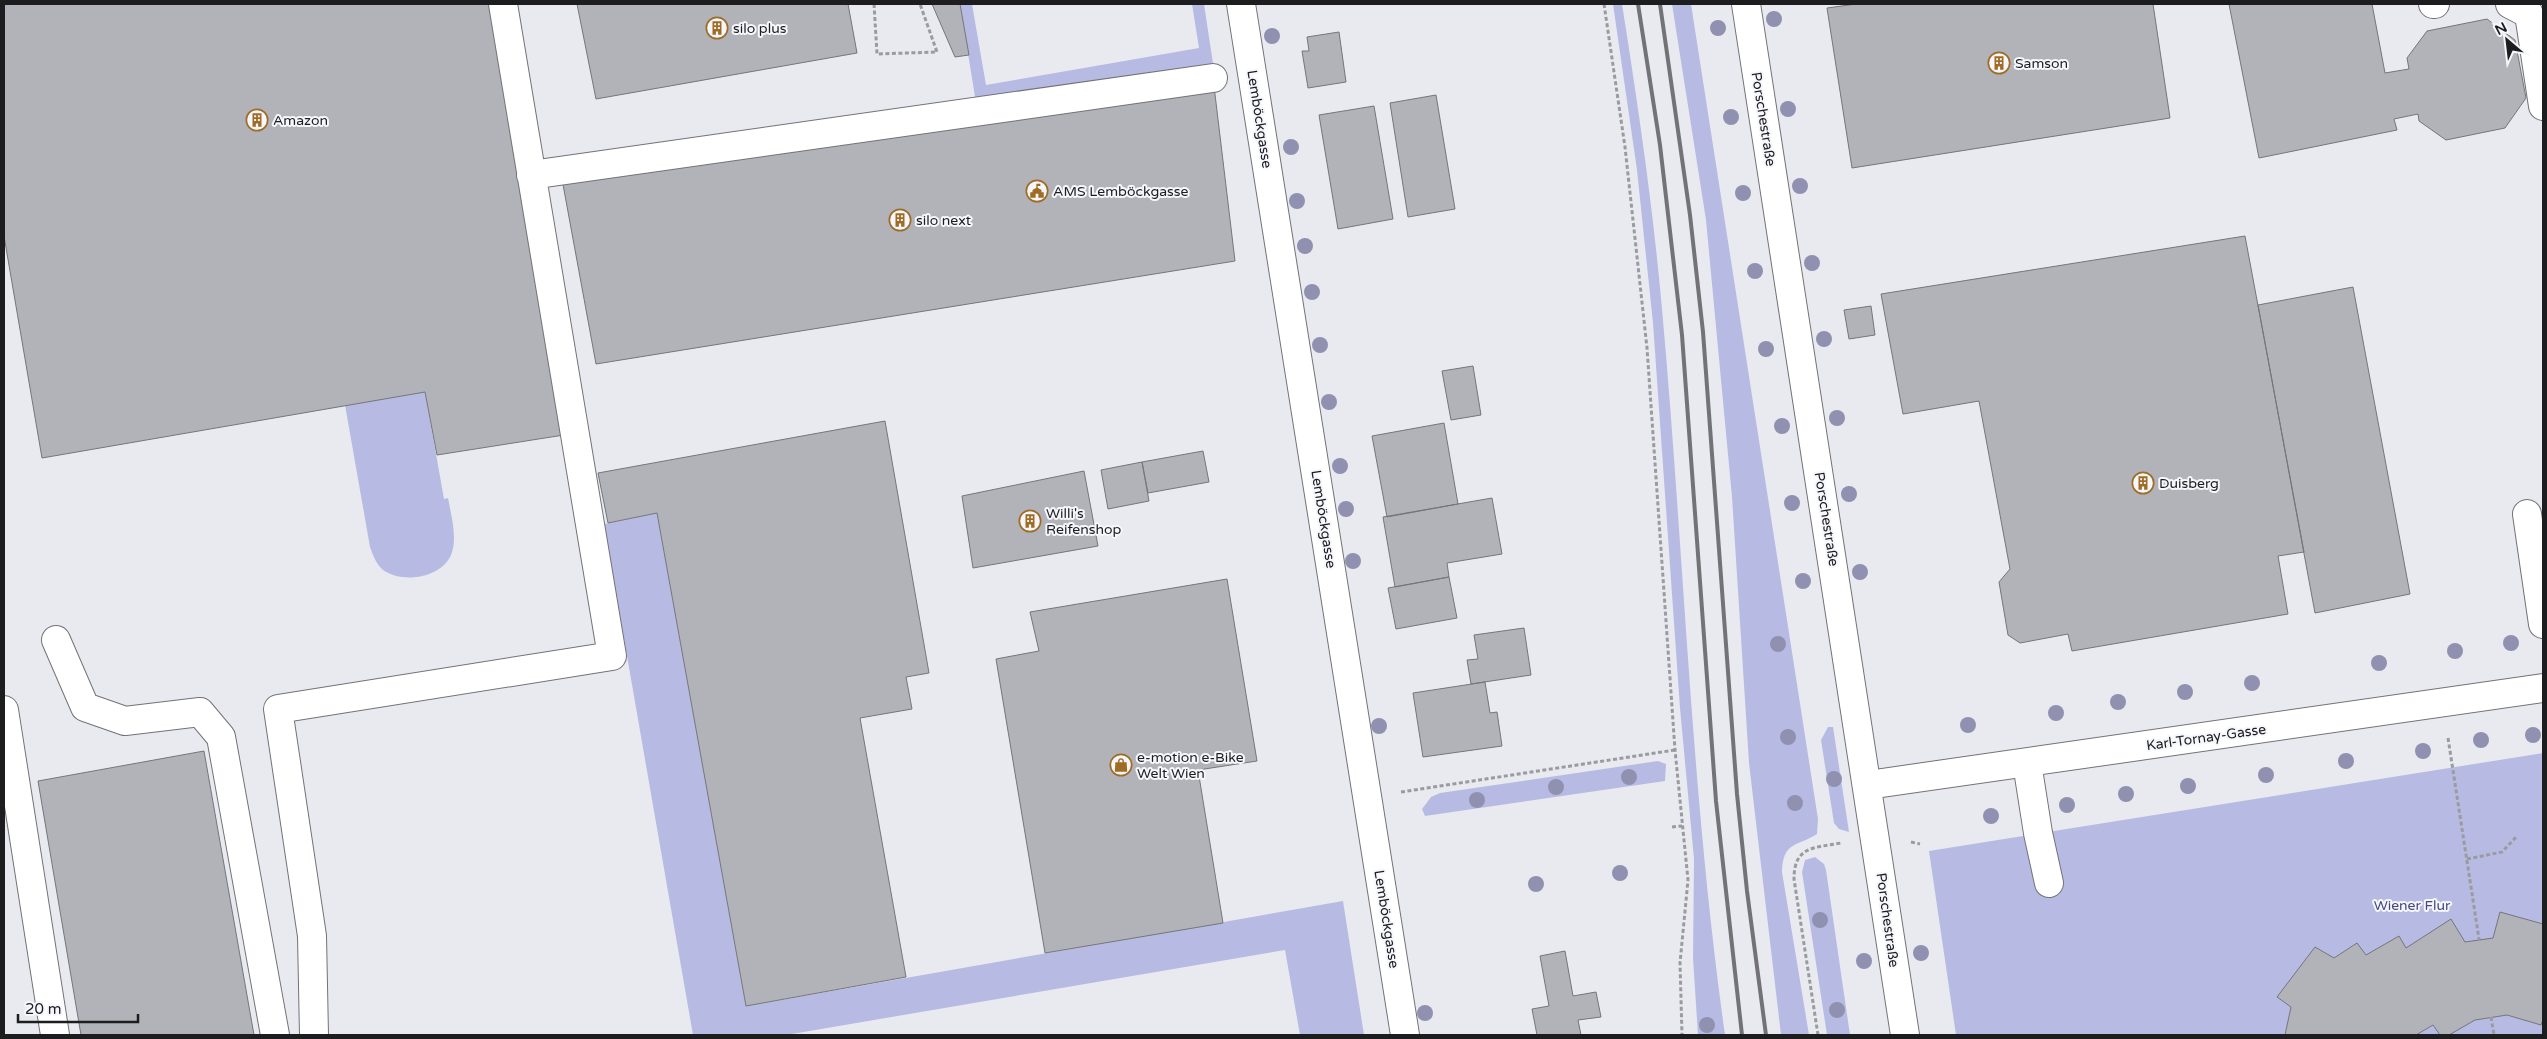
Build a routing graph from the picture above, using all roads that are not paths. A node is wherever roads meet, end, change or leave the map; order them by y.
1 (503, 4) edge
2 (1241, 4) edge
3 (1746, 4) edge
4 (2510, 4) edge
5 (1213, 78) dead end
6 (2543, 106) edge
7 (531, 175) junction
8 (2527, 514) dead end
9 (2543, 624) edge
10 (56, 640) dead end
11 (2543, 688) edge
12 (4, 710) edge
13 (2027, 763) junction
14 (1868, 785) junction
15 (2049, 883) dead end
16 (55, 1035) edge
17 (275, 1035) edge
18 (314, 1035) edge
19 (1405, 1035) edge
20 (1905, 1035) edge

1 - 7 street
2 - 19 street, Lemböckgasse
3 - 14 street, Porschestraße
4 - 6 street
5 - 7 street
7 - 18 street
8 - 9 street
10 - 17 street
11 - 13 street, Karl-Tornay-Gasse
12 - 16 street
13 - 14 street, Karl-Tornay-Gasse
13 - 15 street
14 - 20 street, Porschestraße

